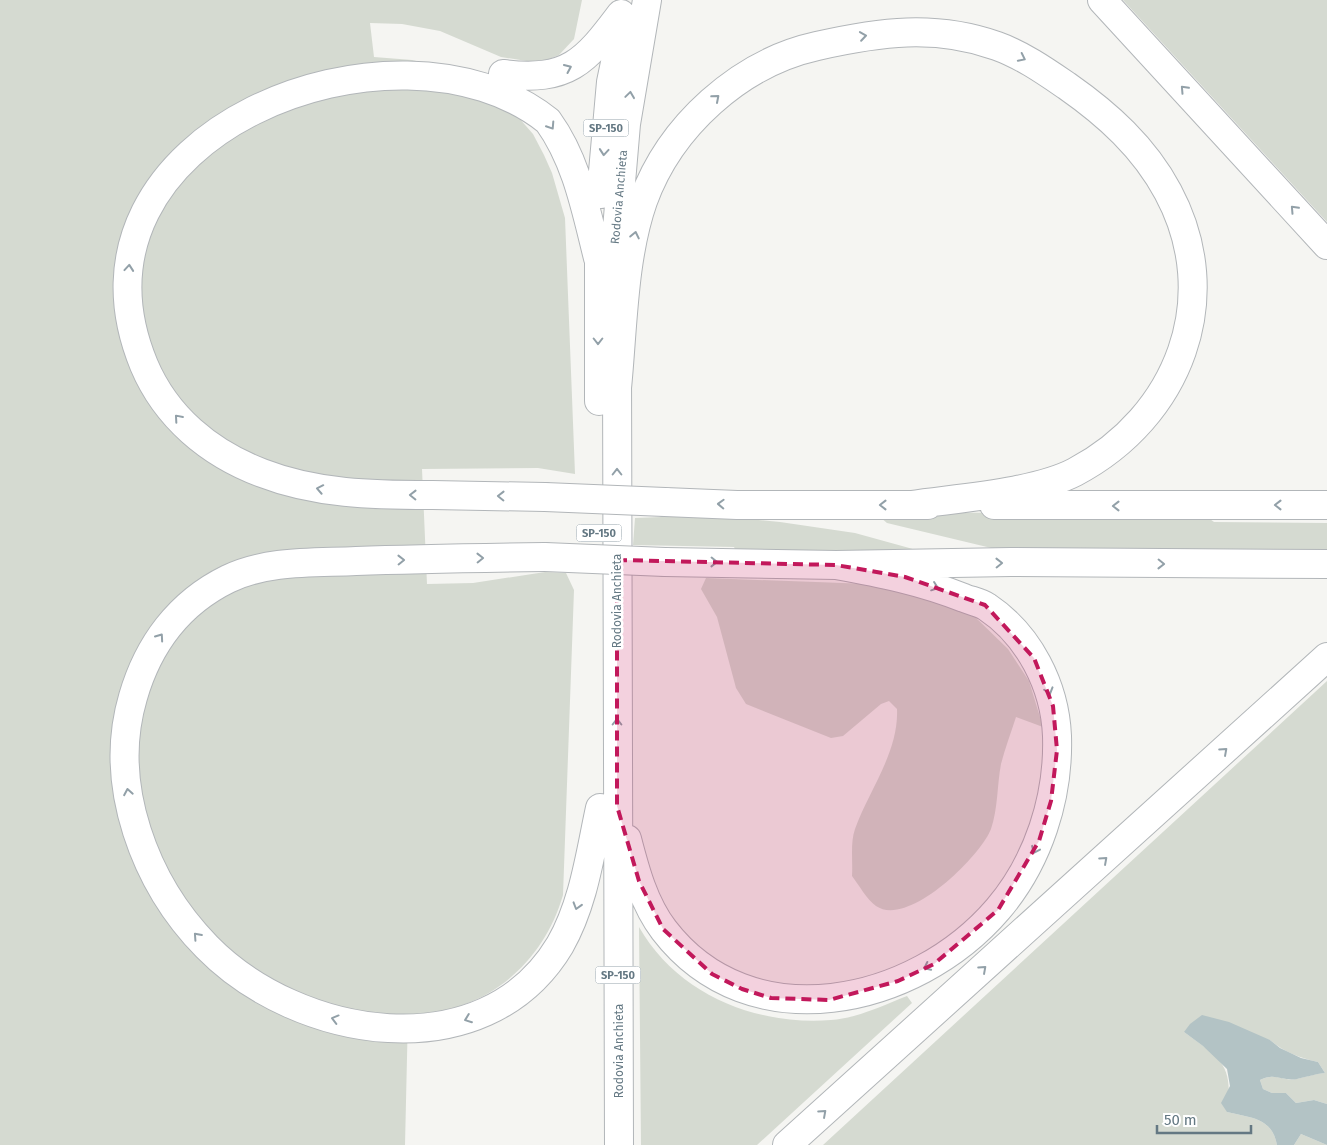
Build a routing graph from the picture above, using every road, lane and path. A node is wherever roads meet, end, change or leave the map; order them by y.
1 (1102, 0) edge
2 (633, 3) edge
3 (478, 60) dead end
4 (503, 74) junction
5 (206, 112) dead end
6 (1327, 245) edge
7 (598, 258) junction
8 (617, 388) junction
9 (911, 505) junction
10 (1327, 505) edge
11 (1327, 564) edge
12 (836, 565) junction
13 (1327, 657) edge
14 (609, 807) junction
15 (602, 1145) edge
16 (620, 1145) edge
17 (787, 1145) edge

6 -> 1 highway
4 -> 2 highway
2 -> 7 highway, Rodovia Anchieta / SP-150
8 -> 2 highway, Rodovia Anchieta / SP-150
3 - 4 highway
4 -> 7 highway
9 -> 5 highway, bridge
7 -> 14 highway, Rodovia Anchieta / SP-150
8 -> 9 highway
14 -> 8 highway, Rodovia Anchieta / SP-150
10 -> 9 highway
12 -> 11 highway
12 -> 14 highway
14 -> 12 highway, bridge
17 -> 13 highway
14 - 15 highway, Rodovia Anchieta / SP-150
14 - 16 highway, Rodovia Anchieta / SP-150

